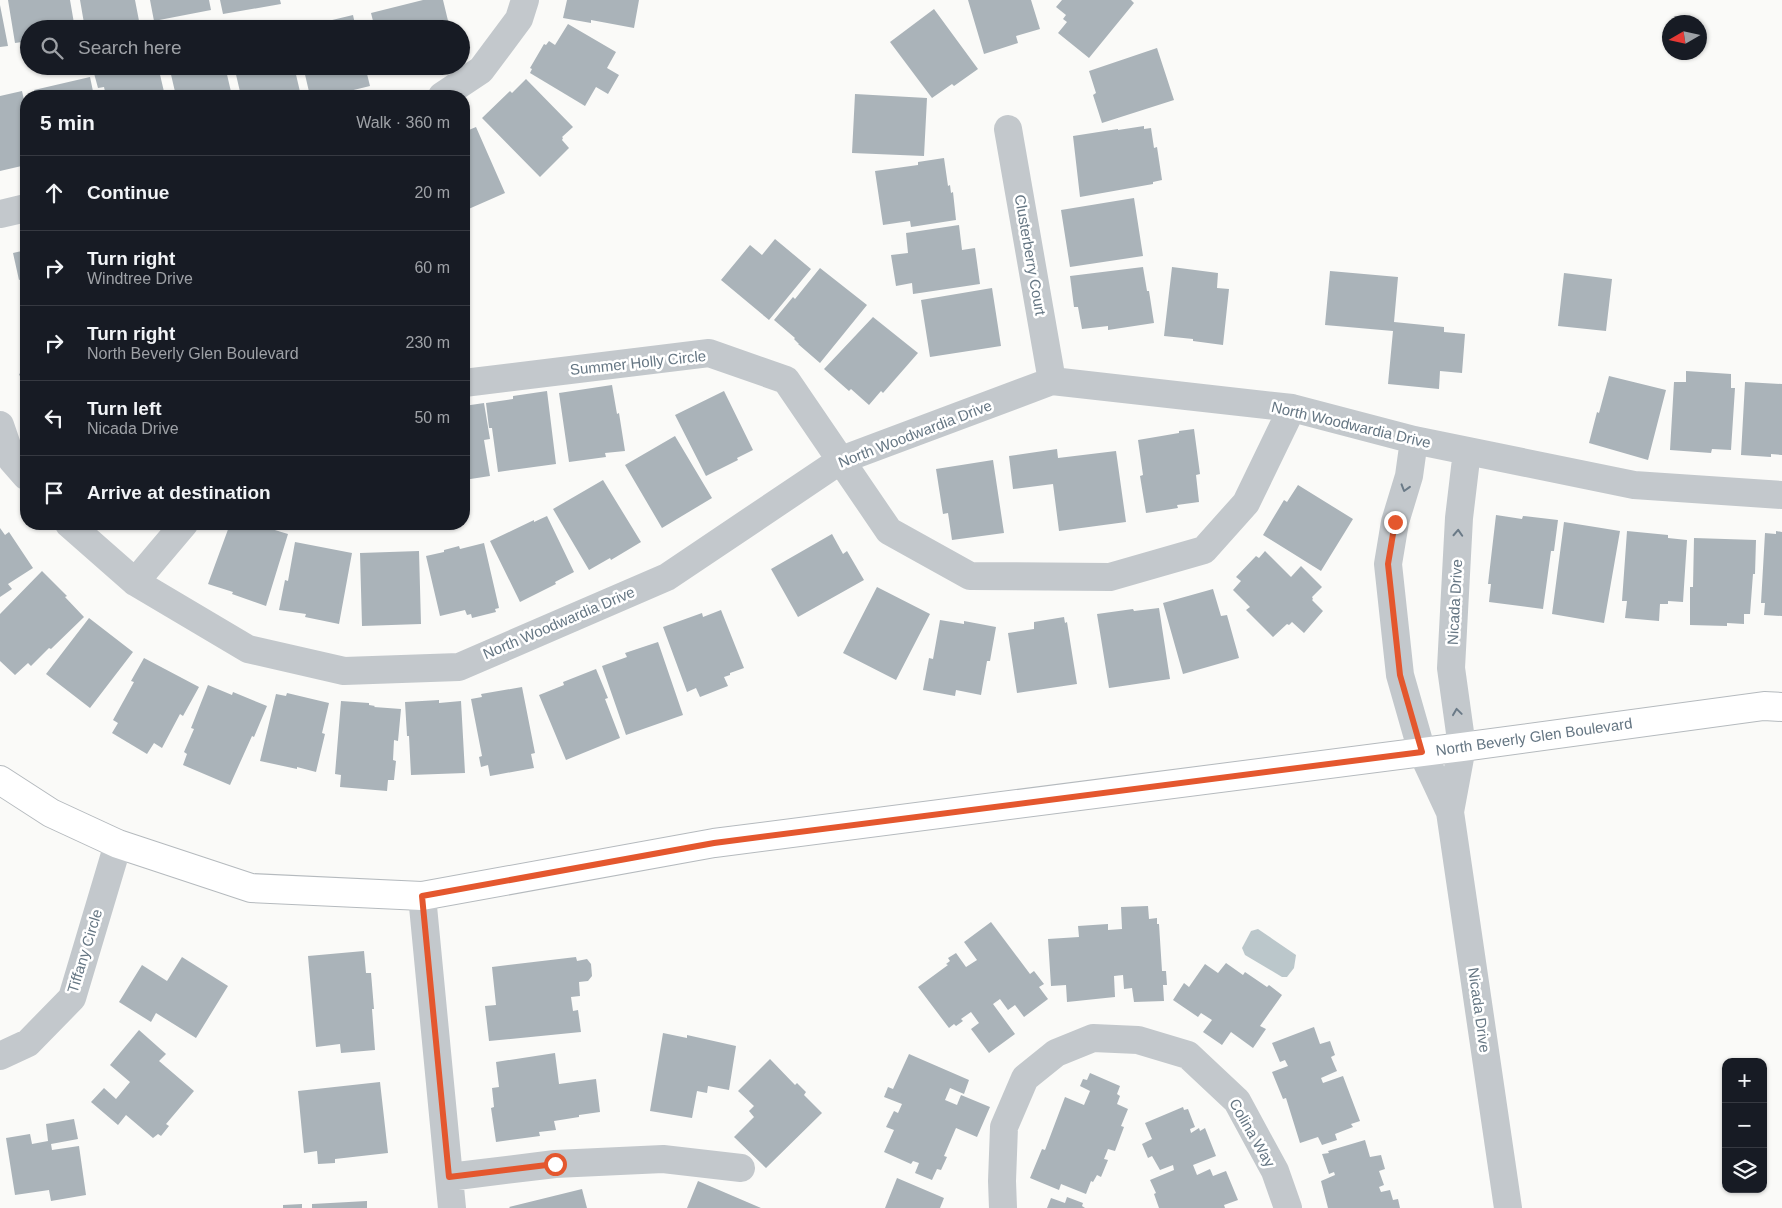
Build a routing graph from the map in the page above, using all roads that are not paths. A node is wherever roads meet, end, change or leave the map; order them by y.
1 (525, 0) edge
2 (451, 90) edge
3 (1008, 129) dead end
4 (20, 209) edge
5 (0, 214) edge
6 (1052, 381) junction
7 (470, 383) edge
8 (1292, 408) junction
9 (0, 425) edge
10 (1414, 440) junction
11 (1467, 451) junction
12 (841, 460) junction
13 (20, 469) edge
14 (1782, 495) edge
15 (76, 530) edge
16 (179, 530) edge
17 (135, 582) junction
18 (1782, 707) edge
19 (1462, 747) junction
20 (1422, 752) junction
21 (0, 780) edge
22 (1450, 812) junction
23 (118, 844) junction
24 (422, 896) junction
25 (0, 1056) edge
26 (741, 1168) dead end
27 (449, 1177) junction
28 (452, 1208) edge
29 (1003, 1208) edge
30 (1288, 1208) edge
31 (1508, 1208) edge

1 - 2 street
3 - 6 street, Clusterberry Court
4 - 5 street
6 - 8 street, North Woodwardia Drive
6 - 12 street, North Woodwardia Drive
7 - 12 street, Summer Holly Circle
8 - 10 street, North Woodwardia Drive
8 - 12 street, Summer Holly Circle
9 - 13 street
10 - 11 street, North Woodwardia Drive
10 -> 20 street, Nicada Drive
11 - 14 street, North Woodwardia Drive
19 -> 11 street, Nicada Drive
12 - 17 street, North Woodwardia Drive
15 - 17 street, North Woodwardia Drive
16 - 17 street
18 - 19 main road, North Beverly Glen Boulevard
19 - 20 main road, North Beverly Glen Boulevard
19 - 22 street, Nicada Drive
20 - 22 street, Nicada Drive
20 - 24 main road, North Beverly Glen Boulevard
21 - 23 main road, North Beverly Glen Boulevard
22 - 31 street, Nicada Drive
23 - 24 main road, North Beverly Glen Boulevard
23 - 25 street, Tiffany Circle
24 - 27 street
26 - 27 street
27 - 28 street
29 - 30 street, Colina Way

